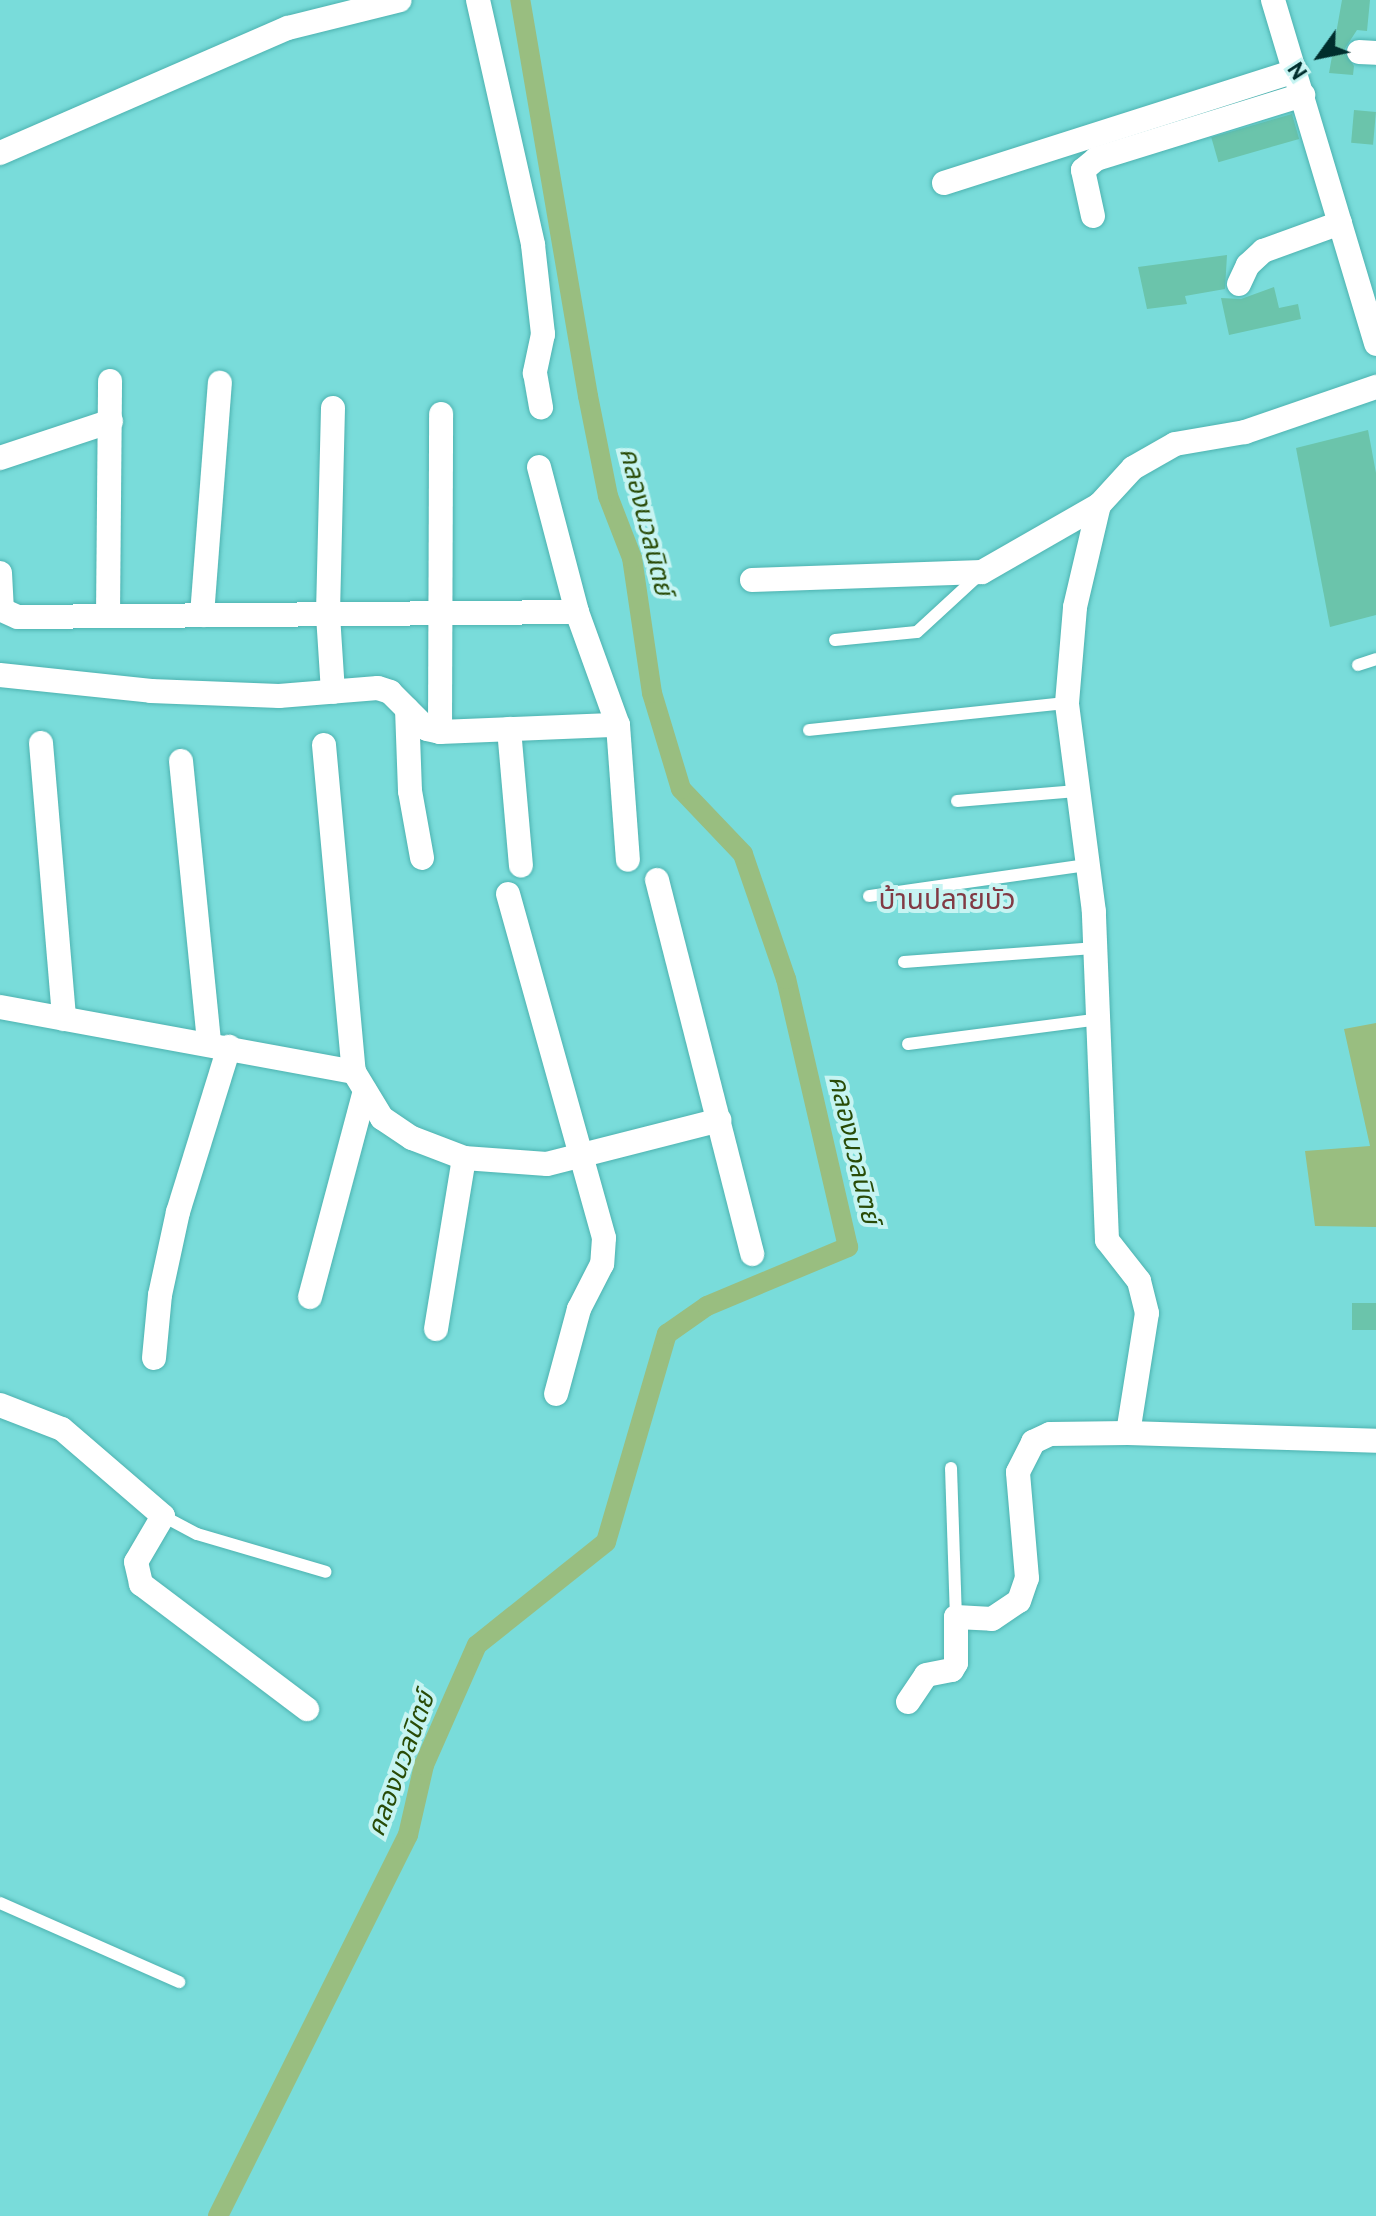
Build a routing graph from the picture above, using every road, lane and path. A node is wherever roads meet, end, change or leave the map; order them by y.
1 (400, 0) edge
2 (478, 0) edge
3 (1273, 0) edge
4 (1300, 83) junction
5 (0, 153) edge
6 (944, 183) dead end
7 (1093, 216) dead end
8 (1340, 223) junction
9 (1239, 284) dead end
10 (1376, 344) edge
11 (110, 381) dead end
12 (220, 383) dead end
13 (1376, 387) edge
14 (541, 407) dead end
15 (333, 408) dead end
16 (441, 414) dead end
17 (111, 421) junction
18 (0, 458) edge
19 (539, 467) dead end
20 (1099, 505) junction
21 (982, 572) junction
22 (0, 573) edge
23 (752, 580) dead end
24 (577, 612) junction
25 (442, 613) junction
26 (202, 615) junction
27 (328, 615) junction
28 (108, 616) junction
29 (835, 640) dead end
30 (1376, 659) edge
31 (1358, 665) dead end
32 (0, 675) edge
33 (333, 692) junction
34 (1067, 703) junction
35 (407, 709) junction
36 (618, 725) junction
37 (509, 729) junction
38 (809, 730) dead end
39 (440, 732) junction
40 (41, 743) dead end
41 (324, 745) dead end
42 (181, 761) dead end
43 (1077, 791) junction
44 (957, 801) dead end
45 (422, 858) dead end
46 (628, 860) dead end
47 (521, 865) dead end
48 (1086, 865) junction
49 (657, 880) dead end
50 (508, 894) dead end
51 (869, 896) dead end
52 (1096, 948) junction
53 (904, 962) dead end
54 (0, 1007) edge
55 (64, 1019) junction
56 (1101, 1019) junction
57 (219, 1044) junction
58 (908, 1044) dead end
59 (359, 1082) junction
60 (719, 1120) junction
61 (583, 1157) junction
62 (464, 1158) junction
63 (752, 1254) dead end
64 (310, 1297) dead end
65 (436, 1329) dead end
66 (154, 1358) dead end
67 (556, 1394) dead end
68 (0, 1405) edge
69 (1128, 1433) junction
70 (1376, 1441) edge
71 (951, 1468) dead end
72 (163, 1516) junction
73 (326, 1572) dead end
74 (956, 1617) junction
75 (908, 1702) dead end
76 (307, 1709) dead end
77 (0, 1903) edge
78 (179, 1982) dead end

1 - 5 street
2 - 14 street
3 - 4 street
4 - 6 street
4 - 7 street
4 - 8 street
8 - 9 street
8 - 10 street
11 - 17 street
12 - 26 street
13 - 20 street
15 - 27 street
16 - 25 street
17 - 18 street
17 - 28 street
19 - 24 street
20 - 21 street
20 - 34 street
21 - 23 street
21 - 29 lane
22 - 28 street
24 - 25 street
24 - 36 street
25 - 27 street
25 - 39 street
26 - 27 street
26 - 28 street
27 - 33 street
30 - 31 lane
32 - 33 street
33 - 35 street
34 - 38 lane
34 - 43 street
35 - 39 street
35 - 45 street
36 - 37 street
36 - 46 street
37 - 39 street
37 - 47 street
40 - 55 street
41 - 59 street
42 - 57 street
43 - 44 lane
43 - 48 street
48 - 51 lane
48 - 52 street
49 - 60 street
50 - 61 street
52 - 53 lane
52 - 56 street
54 - 55 street
55 - 57 street
56 - 58 lane
56 - 69 street
57 - 59 street
57 - 66 street
59 - 62 street
59 - 64 street
60 - 61 street
60 - 63 street
61 - 62 street
61 - 67 street
62 - 65 street
68 - 72 street
69 - 70 street
69 - 74 street
71 - 74 lane
72 - 73 lane
72 - 76 street
74 - 75 street
77 - 78 lane

